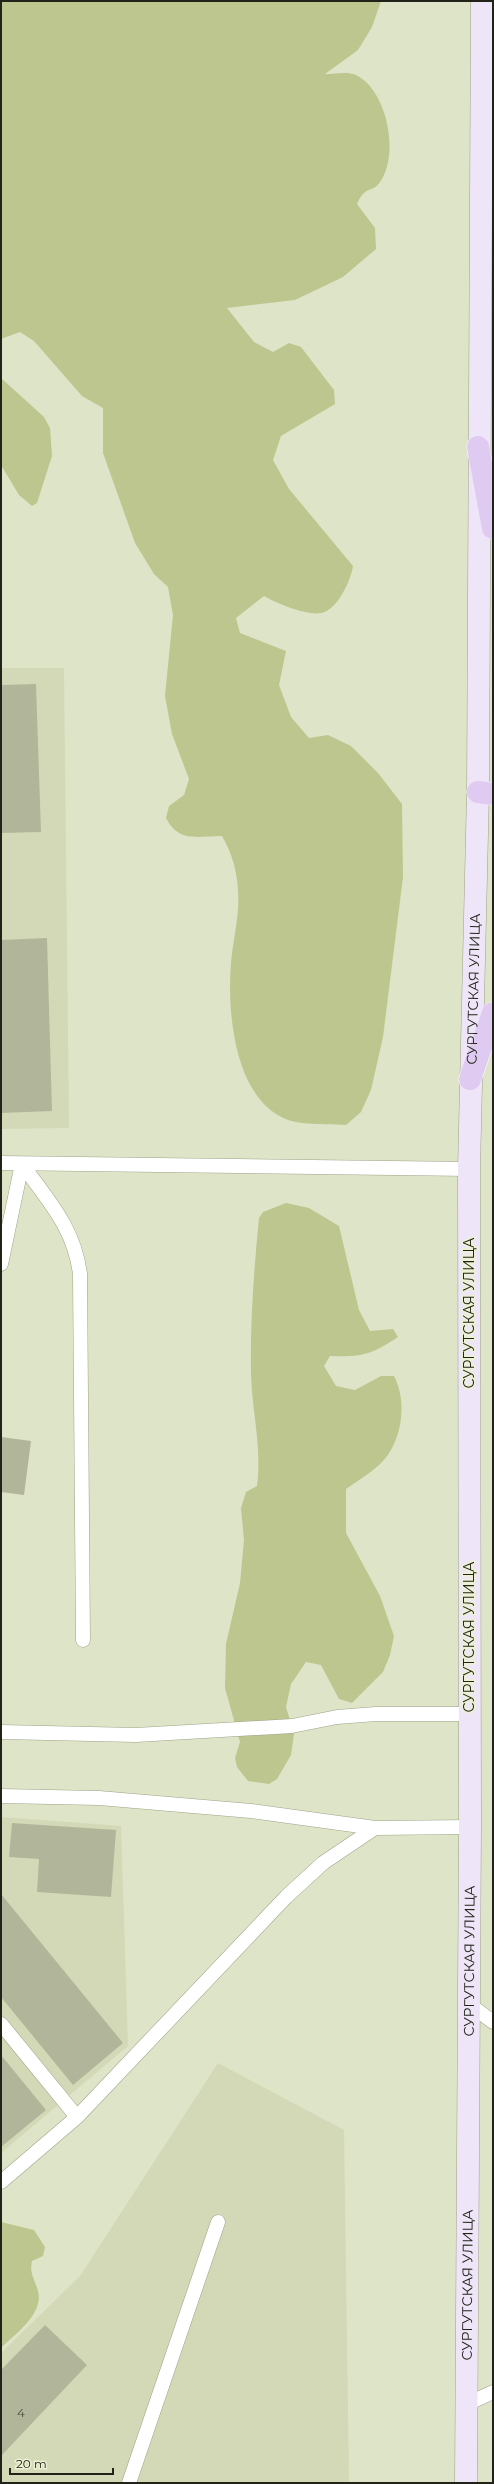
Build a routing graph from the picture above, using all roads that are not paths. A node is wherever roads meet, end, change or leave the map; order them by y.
1 (482, 1) edge
2 (478, 447) junction
3 (493, 528) edge
4 (485, 793) edge
5 (493, 1013) edge
6 (470, 1079) junction
7 (1, 1163) edge
8 (22, 1164) junction
9 (469, 1169) junction
10 (1, 1264) edge
11 (83, 1640) dead end
12 (470, 1714) junction
13 (1, 1732) edge
14 (1, 1796) edge
15 (376, 1828) junction
16 (470, 1828) junction
17 (469, 2004) junction
18 (493, 2022) edge
19 (1, 2024) edge
20 (77, 2117) junction
21 (1, 2182) edge
22 (218, 2222) dead end
23 (493, 2392) edge
24 (468, 2404) junction
25 (129, 2483) edge
26 (466, 2483) edge

1 - 2 main road, СУРГУТСКАЯ УЛИЦА
2 - 3 main road
2 - 4 main road, СУРГУТСКАЯ УЛИЦА
4 - 6 main road, СУРГУТСКАЯ УЛИЦА
5 - 6 main road
6 - 9 main road, СУРГУТСКАЯ УЛИЦА
7 - 8 lane
8 - 9 lane
8 - 10 lane
8 - 11 lane
9 - 12 main road, СУРГУТСКАЯ УЛИЦА
12 - 13 lane
12 - 16 main road, СУРГУТСКАЯ УЛИЦА
14 - 15 lane
15 - 16 lane
15 - 20 lane
16 - 17 main road, СУРГУТСКАЯ УЛИЦА
17 - 18 lane
17 - 24 main road, СУРГУТСКАЯ УЛИЦА
19 - 20 lane
20 - 21 lane
22 - 25 lane
23 - 24 lane
24 - 26 main road, СУРГУТСКАЯ УЛИЦА

